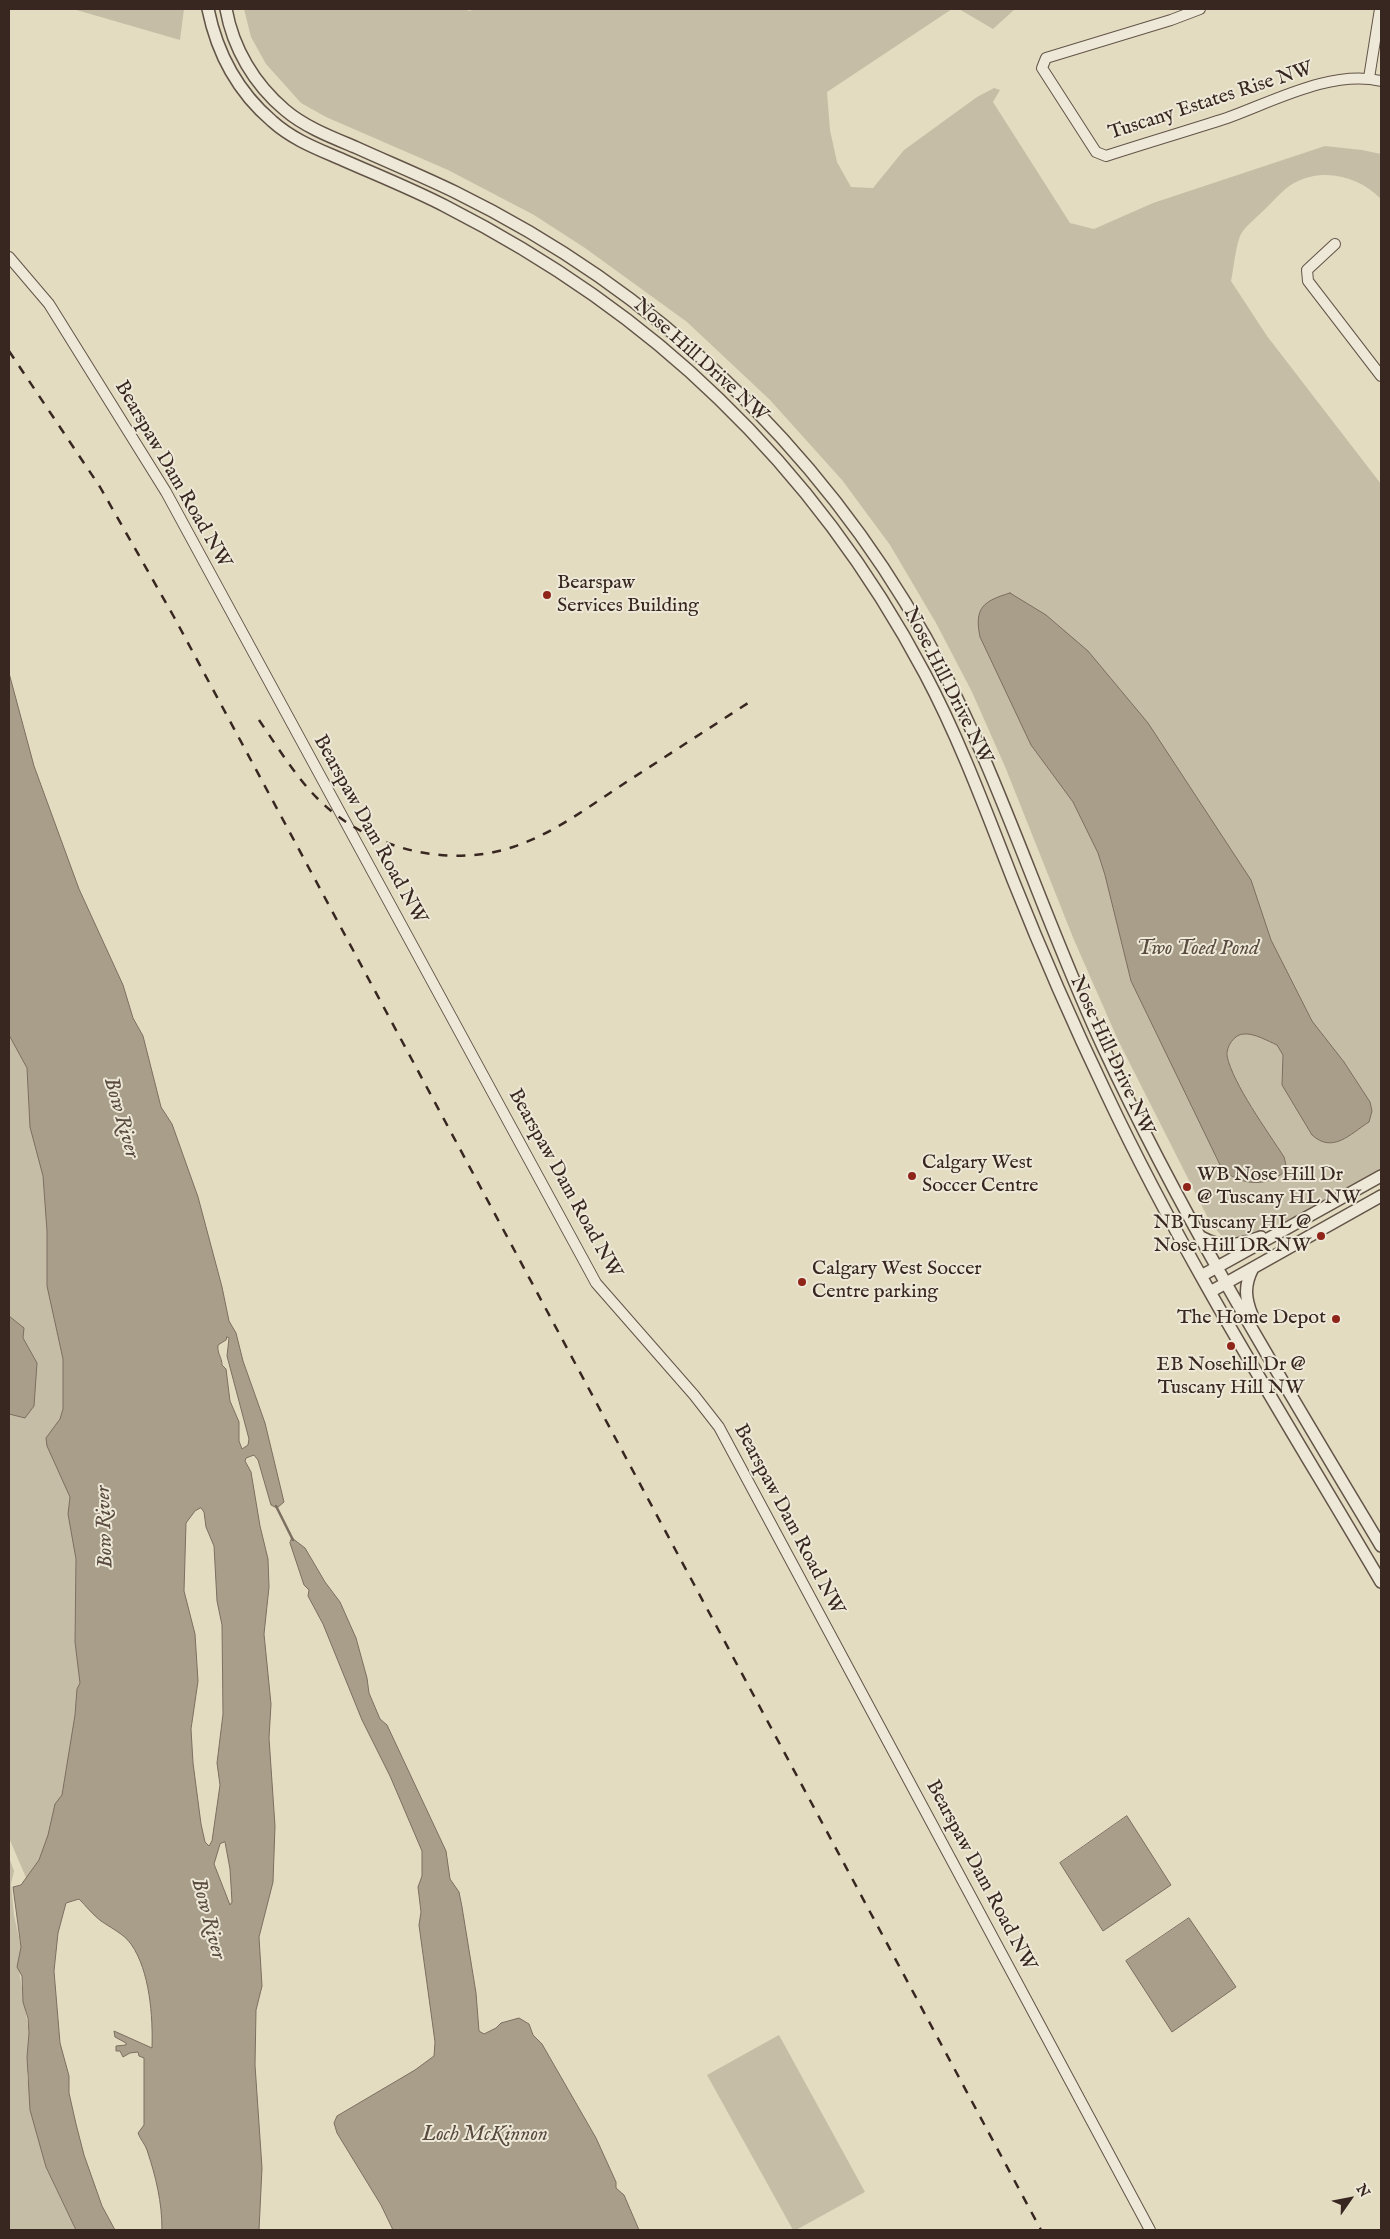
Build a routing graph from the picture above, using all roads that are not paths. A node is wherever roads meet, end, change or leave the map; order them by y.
1 (208, 9) edge
2 (226, 9) edge
3 (1200, 9) edge
4 (1380, 9) edge
5 (1369, 78) junction
6 (1381, 81) edge
7 (1335, 244) dead end
8 (9, 257) edge
9 (1381, 376) edge
10 (1381, 1176) edge
11 (1381, 1196) edge
12 (1287, 1228) junction
13 (1201, 1237) junction
14 (1218, 1267) junction
15 (1253, 1268) junction
16 (1201, 1276) junction
17 (1227, 1282) junction
18 (1210, 1292) junction
19 (1274, 1367) junction
20 (1381, 1546) edge
21 (1381, 1582) edge
22 (1150, 2230) edge

1 - 16 street, Nose Hill Drive NW
2 - 13 street, Nose Hill Drive NW
3 - 5 street, Tuscany Estates Rise NW
4 - 5 street
5 - 6 street, Tuscany Estates Rise NW
7 - 9 street
8 - 22 street, Bearspaw Dam Road NW
10 - 12 street
11 - 15 street
12 - 13 street
12 - 14 street
13 - 14 street, Nose Hill Drive NW
14 - 16 street
14 - 17 street, Nose Hill Drive NW
15 - 17 street
15 - 19 street
16 - 18 street, Nose Hill Drive NW
17 - 18 street
17 - 19 street, Nose Hill Drive NW
18 - 21 street, Nose Hill Drive NW
19 - 20 street, Nose Hill Drive NW

